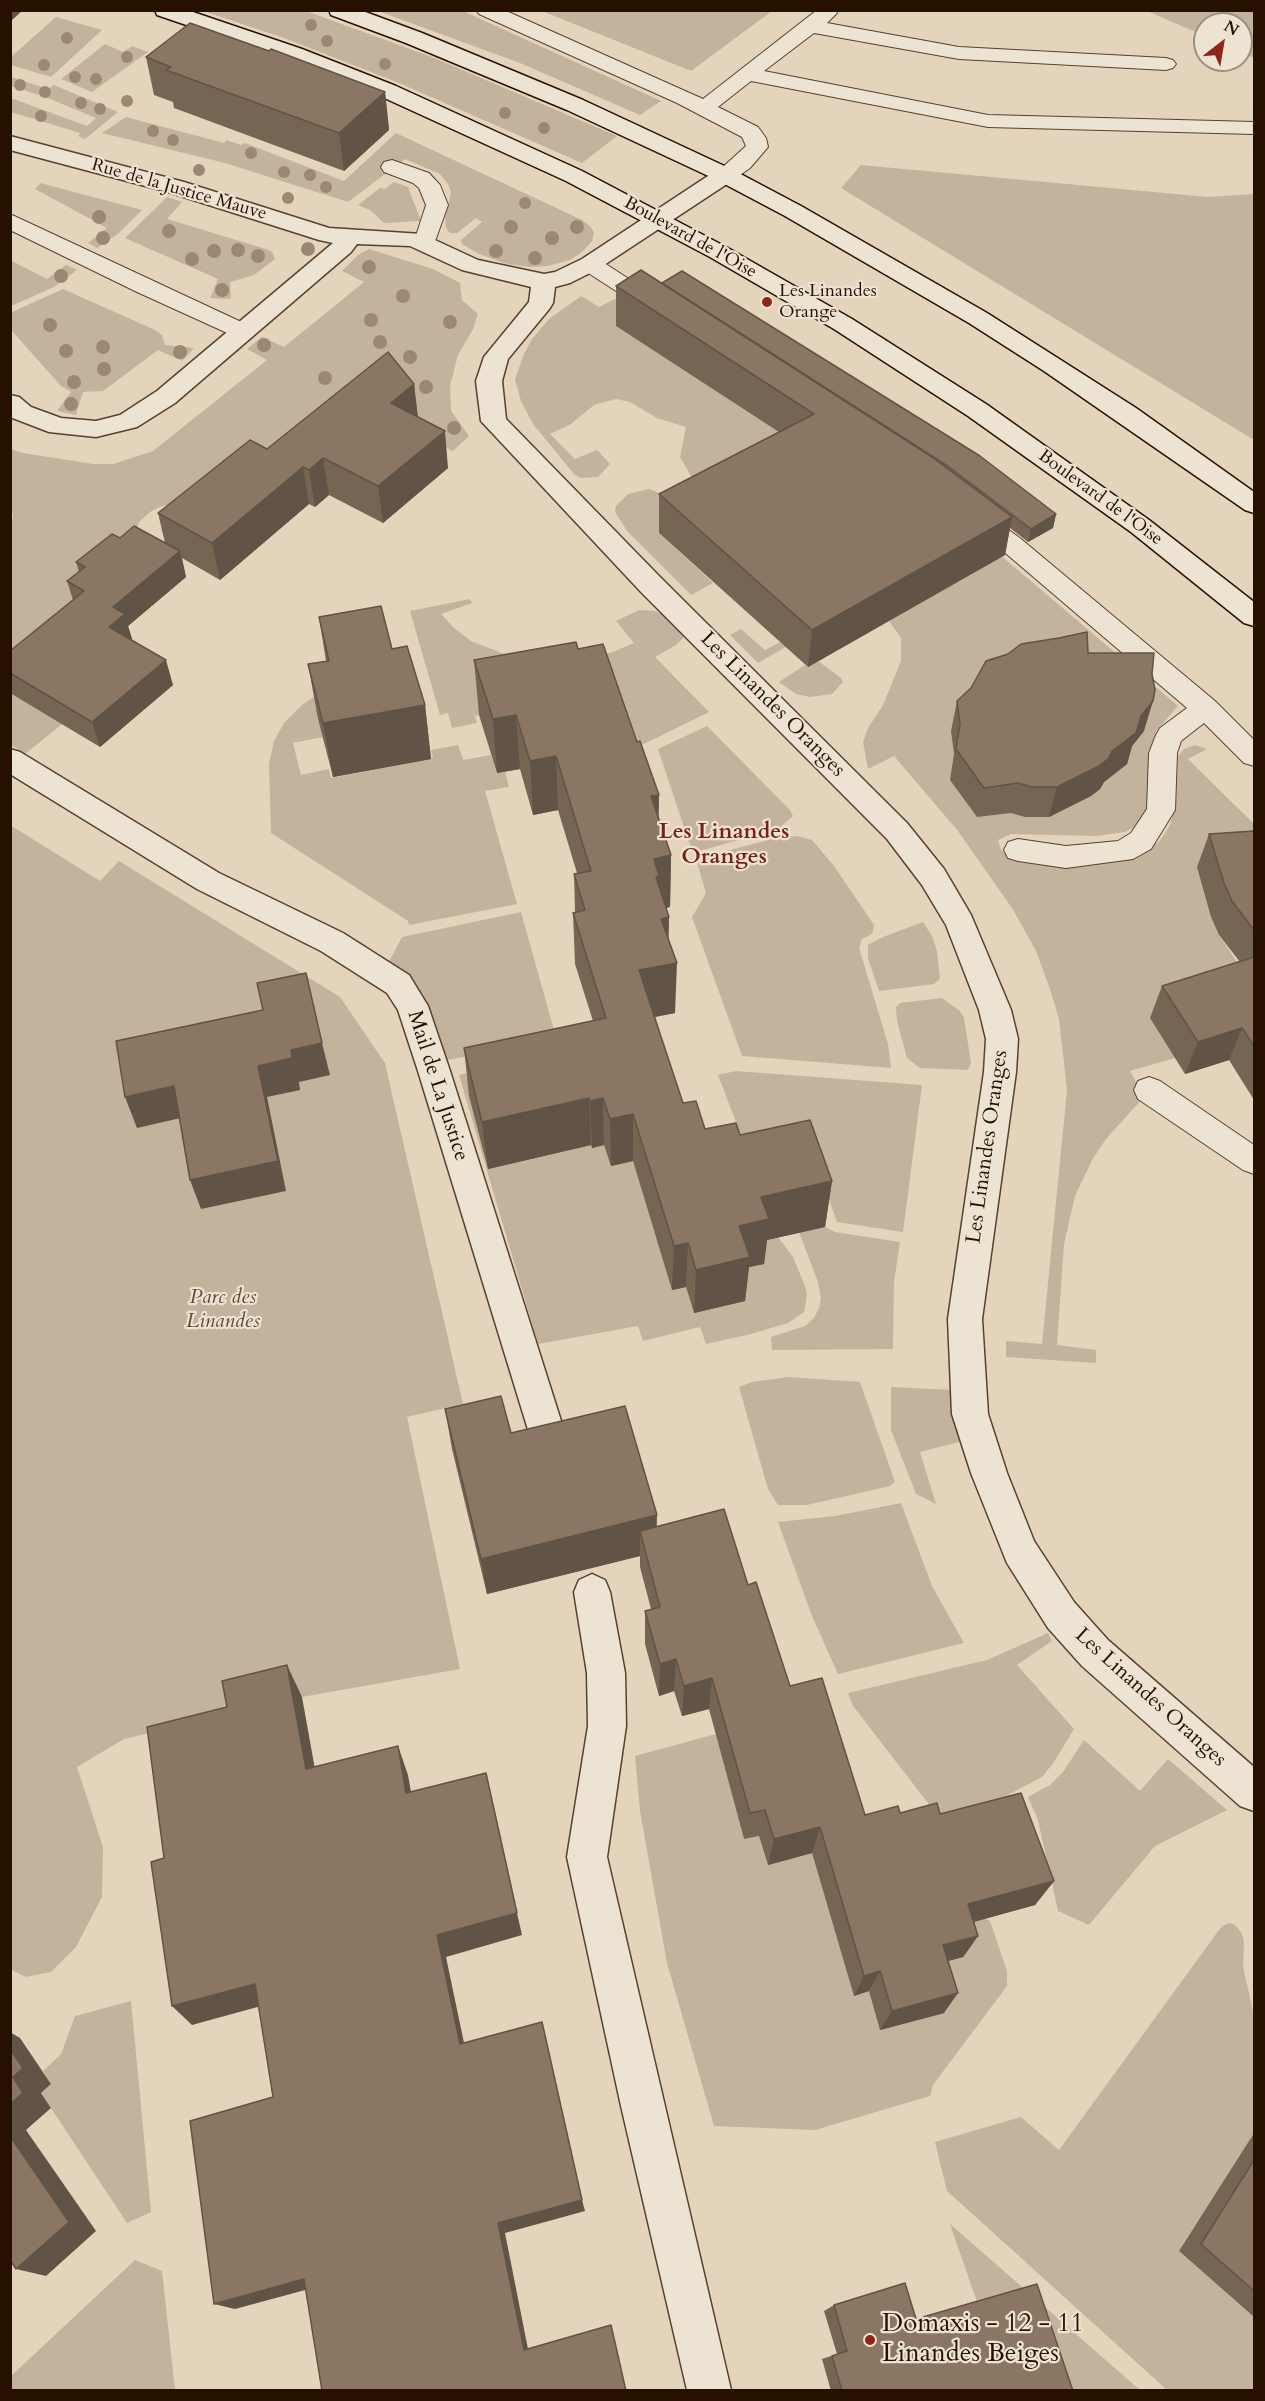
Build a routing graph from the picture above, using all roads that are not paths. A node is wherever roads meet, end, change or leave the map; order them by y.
1 (165, 10) edge
2 (339, 10) edge
3 (486, 10) edge
4 (830, 10) edge
5 (810, 26) junction
6 (1166, 64) dead end
7 (747, 74) junction
8 (704, 108) junction
9 (1254, 128) edge
10 (10, 143) edge
11 (392, 168) dead end
12 (725, 175) junction
13 (658, 219) junction
14 (10, 221) edge
15 (348, 237) junction
16 (425, 242) junction
17 (590, 264) junction
18 (544, 282) junction
19 (671, 316) edge
20 (244, 332) junction
21 (10, 403) edge
22 (955, 502) edge
23 (1254, 504) edge
24 (1254, 616) edge
25 (1205, 708) junction
26 (1254, 756) edge
27 (10, 760) edge
28 (1018, 850) dead end
29 (1149, 1090) dead end
30 (1254, 1161) edge
31 (552, 1446) edge
32 (592, 1592) dead end
33 (1254, 1791) edge
34 (710, 2391) edge

1 - 13 street, Boulevard de l'Oise
2 - 12 street
3 - 8 lane
4 - 5 lane
5 - 6 lane
5 - 7 lane
7 - 8 lane
7 - 9 lane
8 - 12 lane
10 - 15 street, Rue de la Justice Mauve
11 - 16 lane
12 - 13 street, Rue de la Justice Mauve
12 - 23 street
13 - 17 street, Rue de la Justice Mauve
13 - 24 street, Boulevard de l'Oise
14 - 20 lane
15 - 16 street, Rue de la Justice Mauve
15 - 20 street
16 - 18 street, Rue de la Justice Mauve
17 - 18 street, Rue de la Justice Mauve
17 - 19 lane
18 - 33 street, Les Linandes Oranges
20 - 21 street
22 - 25 lane
25 - 26 lane
25 - 28 lane
27 - 31 street, Mail de La Justice
29 - 30 lane
32 - 34 street

